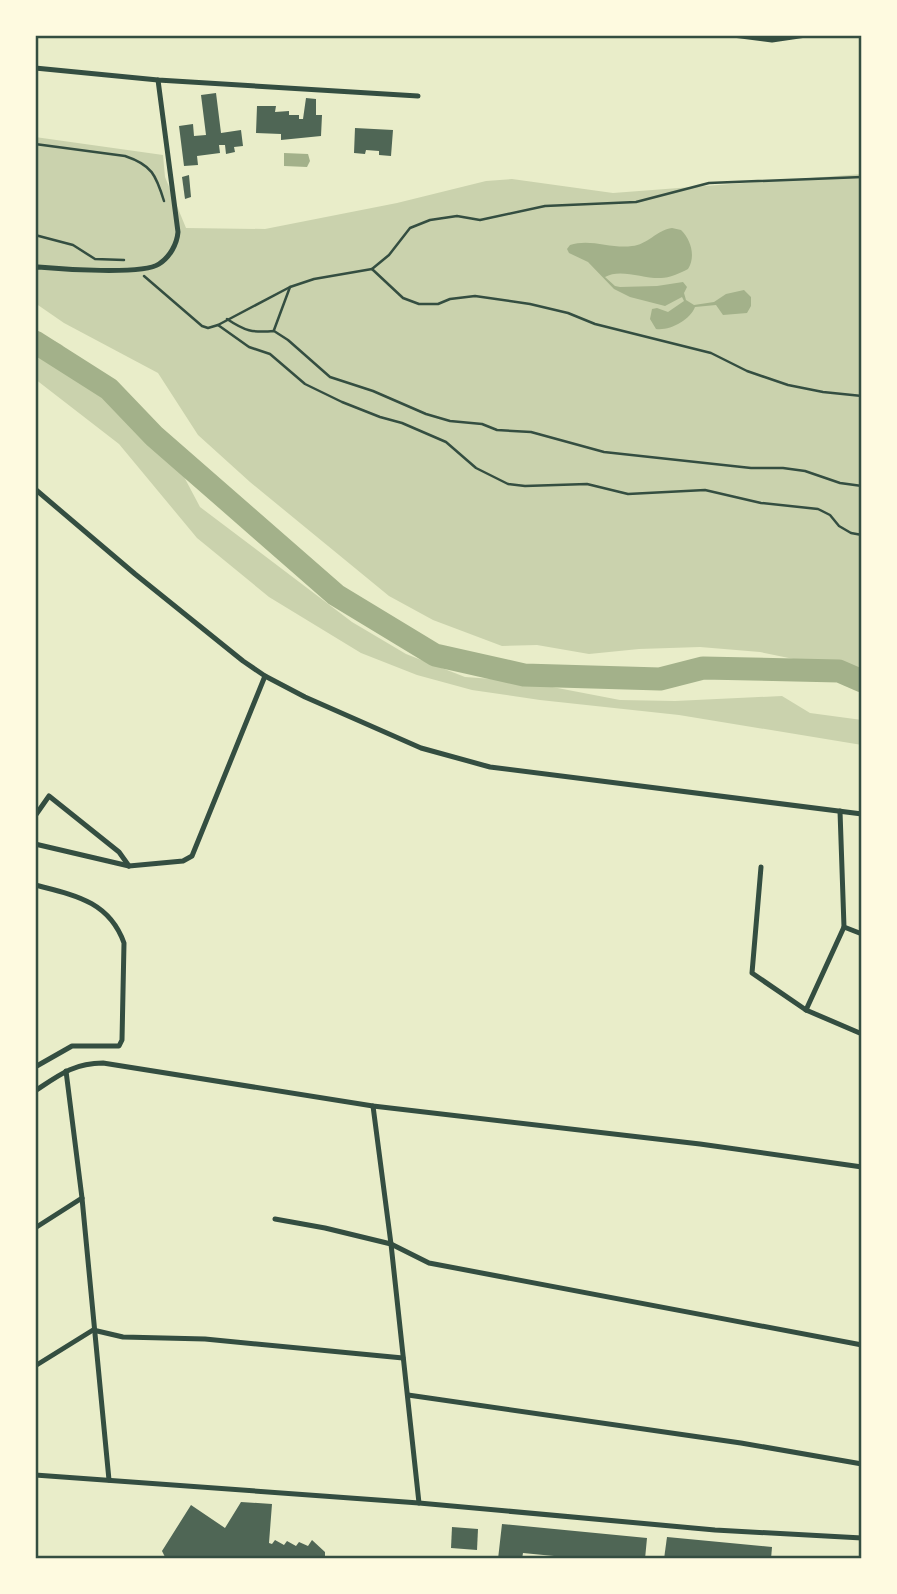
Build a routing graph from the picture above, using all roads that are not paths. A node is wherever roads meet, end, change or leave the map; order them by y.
1 (733, 35) edge
2 (806, 35) edge
3 (35, 68) edge
4 (158, 80) junction
5 (418, 96) dead end
6 (35, 270) edge
7 (35, 489) edge
8 (265, 676) junction
9 (840, 811) junction
10 (862, 814) edge
11 (35, 816) edge
12 (35, 844) edge
13 (129, 866) junction
14 (761, 867) dead end
15 (35, 885) edge
16 (845, 927) junction
17 (862, 934) edge
18 (806, 1010) junction
19 (862, 1034) edge
20 (35, 1067) edge
21 (66, 1071) junction
22 (35, 1091) edge
23 (373, 1106) junction
24 (862, 1167) edge
25 (82, 1198) junction
26 (275, 1219) dead end
27 (35, 1228) edge
28 (391, 1244) junction
29 (93, 1330) junction
30 (862, 1345) edge
31 (403, 1358) junction
32 (35, 1366) edge
33 (408, 1395) junction
34 (862, 1464) edge
35 (35, 1475) edge
36 (109, 1480) junction
37 (419, 1503) junction
38 (862, 1538) edge

1 - 2 street
3 - 4 street
4 - 5 street
4 - 6 street
7 - 8 street
8 - 9 street
8 - 13 street
9 - 10 street
9 - 16 street
11 - 13 street
12 - 13 street
14 - 18 street
15 - 20 street
16 - 17 street
16 - 18 street
18 - 19 street
21 - 22 street
21 - 23 street
21 - 25 street
23 - 24 street
23 - 28 street
25 - 27 street
25 - 29 street
26 - 28 street
28 - 30 street
28 - 31 street
29 - 31 street
29 - 32 street
29 - 36 street
31 - 33 street
33 - 34 street
33 - 37 street
35 - 36 street
36 - 37 street
37 - 38 street

